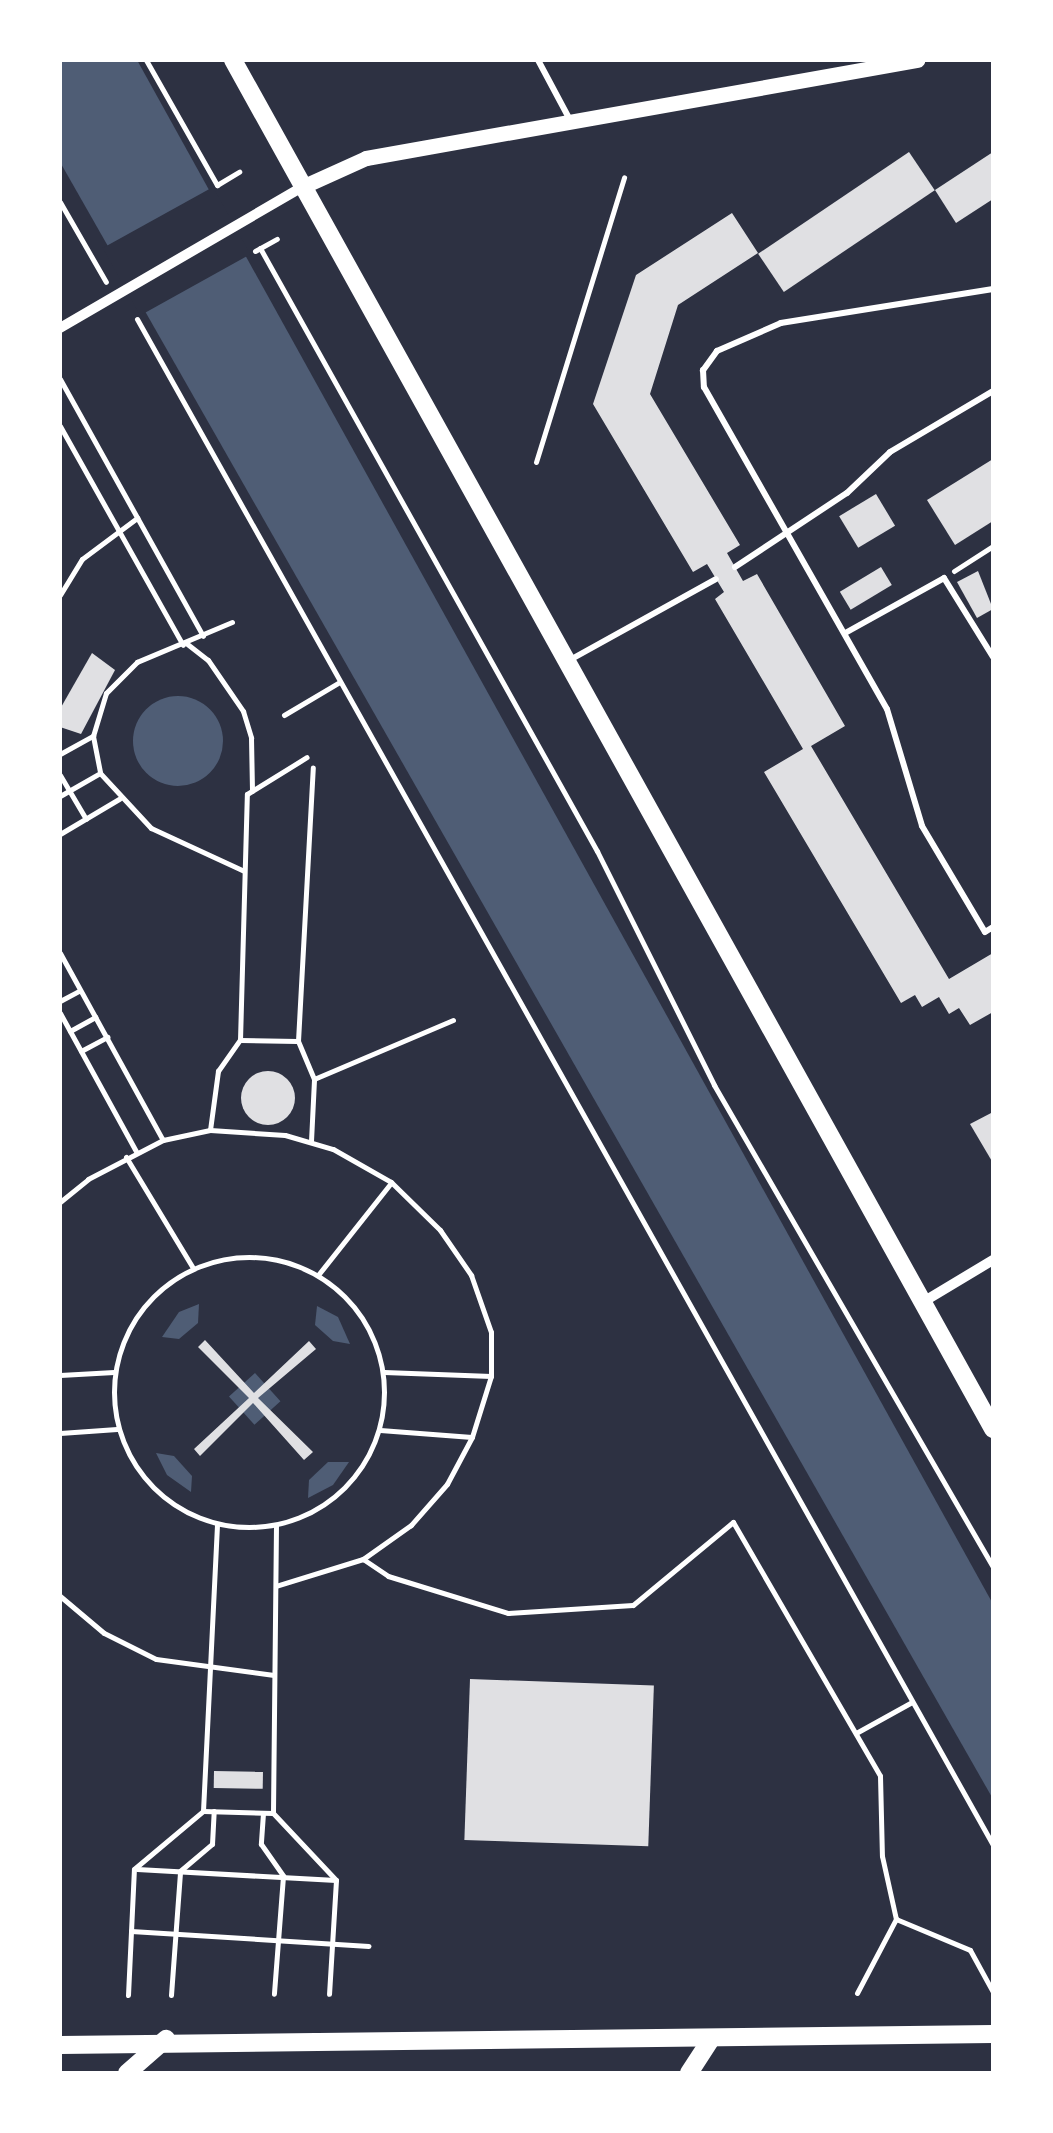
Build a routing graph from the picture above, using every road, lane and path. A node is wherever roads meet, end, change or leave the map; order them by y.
1 (146, 60) edge
2 (232, 60) edge
3 (538, 60) edge
4 (917, 60) edge
5 (570, 118) junction
6 (239, 172) dead end
7 (624, 177) dead end
8 (304, 186) junction
9 (60, 202) edge
10 (276, 239) dead end
11 (993, 289) edge
12 (117, 293) junction
13 (137, 319) dead end
14 (62, 323) edge
15 (60, 379) edge
16 (993, 391) edge
17 (60, 426) edge
18 (536, 462) dead end
19 (137, 518) junction
20 (118, 529) junction
21 (791, 530) junction
22 (993, 546) edge
23 (736, 567) dead end
24 (716, 578) dead end
25 (944, 578) junction
26 (60, 595) edge
27 (232, 622) dead end
28 (846, 632) junction
29 (203, 636) junction
30 (185, 644) junction
31 (993, 658) edge
32 (567, 662) junction
33 (338, 683) junction
34 (284, 715) dead end
35 (93, 736) junction
36 (60, 754) edge
37 (307, 758) dead end
38 (313, 767) dead end
39 (100, 773) junction
40 (60, 774) edge
41 (252, 790) junction
42 (70, 791) junction
43 (60, 796) edge
44 (119, 799) junction
45 (86, 818) junction
46 (60, 834) edge
47 (244, 871) junction
48 (993, 927) edge
49 (60, 952) edge
50 (69, 970) junction
51 (60, 975) edge
52 (80, 990) junction
53 (60, 1001) edge
54 (60, 1013) edge
55 (95, 1017) junction
56 (453, 1020) dead end
57 (70, 1031) junction
58 (107, 1038) junction
59 (240, 1040) junction
60 (298, 1041) junction
61 (81, 1051) junction
62 (314, 1079) junction
63 (210, 1130) junction
64 (163, 1140) junction
65 (311, 1142) junction
66 (136, 1152) junction
67 (126, 1157) junction
68 (391, 1182) junction
69 (60, 1202) edge
70 (993, 1260) edge
71 (193, 1268) junction
72 (318, 1275) junction
73 (922, 1302) junction
74 (114, 1372) junction
75 (383, 1372) junction
76 (60, 1375) edge
77 (491, 1376) junction
78 (118, 1429) junction
79 (993, 1429) edge
80 (379, 1430) junction
81 (60, 1433) edge
82 (472, 1437) junction
83 (217, 1524) junction
84 (276, 1525) junction
85 (364, 1559) junction
86 (993, 1567) edge
87 (276, 1586) junction
88 (60, 1596) edge
89 (210, 1671) junction
90 (274, 1675) junction
91 (912, 1702) junction
92 (856, 1733) junction
93 (203, 1811) junction
94 (214, 1812) junction
95 (263, 1813) junction
96 (273, 1813) junction
97 (993, 1845) edge
98 (134, 1869) junction
99 (180, 1871) junction
100 (283, 1876) junction
101 (336, 1880) junction
102 (896, 1919) junction
103 (132, 1931) junction
104 (176, 1934) junction
105 (278, 1940) junction
106 (333, 1943) junction
107 (369, 1946) dead end
108 (993, 1992) edge
109 (857, 1993) dead end
110 (171, 1994) dead end
111 (274, 1994) dead end
112 (330, 1994) dead end
113 (128, 1995) dead end
114 (993, 2034) edge
115 (166, 2039) junction
116 (710, 2041) junction
117 (60, 2045) edge
118 (127, 2073) edge
119 (688, 2073) edge

1 - 6 path
2 - 8 main road
3 - 5 lane
4 - 5 street
5 - 8 street
7 - 18 path
8 - 12 street
8 - 32 main road
9 - 12 path
10 - 86 path
11 - 21 lane
12 - 14 street
13 - 33 path
15 - 19 path
16 - 21 lane
17 - 20 path
19 - 20 path
19 - 29 path
20 - 26 path
20 - 30 path
21 - 23 lane
21 - 28 lane
22 - 25 path
24 - 32 lane
25 - 28 lane
25 - 31 lane
27 - 29 path
28 - 48 lane
29 - 30 path
30 - 35 path
30 - 41 path
32 - 73 main road
33 - 34 path
33 - 91 path
35 - 36 path
35 - 39 path
37 - 41 path
38 - 60 path
39 - 42 path
39 - 44 path
40 - 42 path
41 - 47 path
42 - 43 path
42 - 45 path
44 - 45 path
44 - 47 path
45 - 46 path
47 - 59 path
49 - 50 path
50 - 51 path
50 - 52 path
52 - 53 path
52 - 55 path
54 - 57 path
55 - 57 path
55 - 58 path
56 - 62 path
57 - 61 path
58 - 61 path
58 - 64 path
59 - 60 path
59 - 63 path
60 - 62 path
61 - 66 path
62 - 65 path
63 - 64 path
63 - 65 path
64 - 66 path
65 - 68 path
66 - 67 path
67 - 69 path
67 - 71 path
68 - 72 path
68 - 77 path
70 - 73 street
71 - 72 path
71 - 74 path
72 - 75 path
73 - 79 main road
74 - 76 path
74 - 78 path
75 - 77 path
75 - 80 path
77 - 82 path
78 - 81 path
78 - 83 path
80 - 82 path
80 - 84 path
82 - 85 path
83 - 84 path
83 - 89 path
84 - 87 path
85 - 87 path
85 - 92 path
87 - 90 path
88 - 89 path
89 - 90 path
89 - 93 path
90 - 96 path
91 - 92 path
91 - 97 path
92 - 102 path
93 - 94 path
93 - 98 path
94 - 95 path
94 - 99 path
95 - 96 path
95 - 100 path
96 - 101 path
98 - 99 path
98 - 103 path
99 - 100 path
99 - 104 path
100 - 101 path
100 - 105 path
101 - 106 path
102 - 108 path
102 - 109 path
103 - 104 path
103 - 113 path
104 - 105 path
104 - 110 path
105 - 106 path
105 - 111 path
106 - 107 path
106 - 112 path
114 - 116 main road
115 - 116 main road
115 - 117 main road
115 - 118 main road
116 - 119 main road

